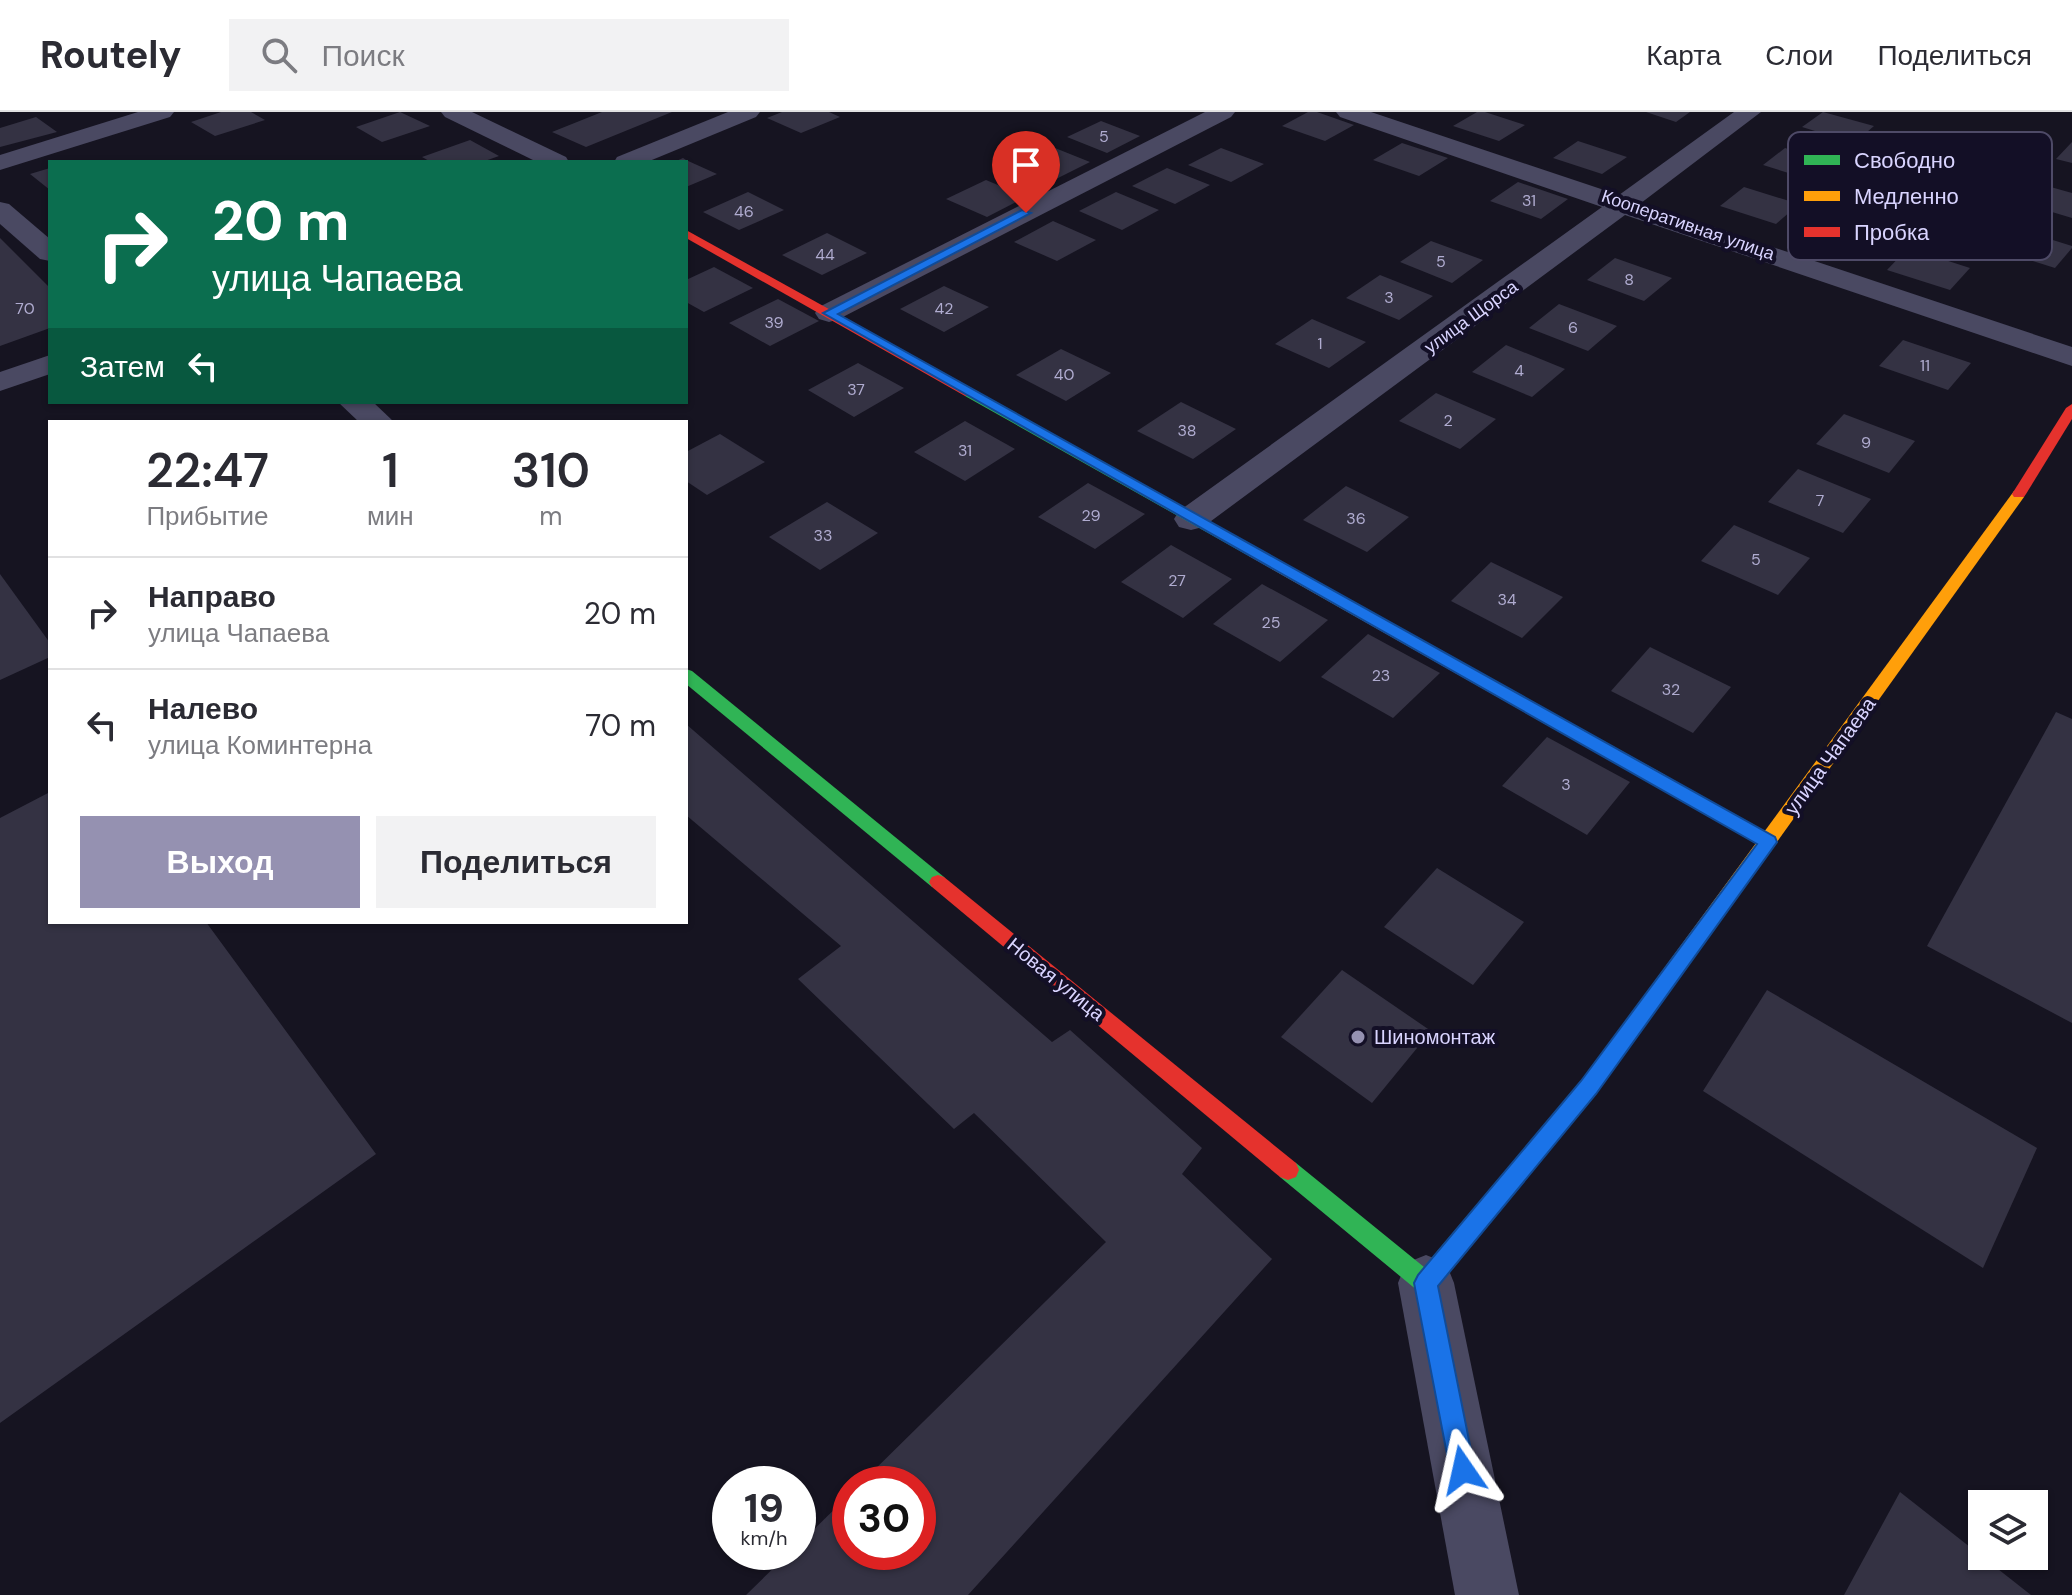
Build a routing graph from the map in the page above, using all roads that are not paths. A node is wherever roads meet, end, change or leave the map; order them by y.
1 (162, 112) edge
2 (453, 112) edge
3 (748, 112) edge
4 (1223, 112) edge
5 (1348, 112) edge
6 (1749, 112) edge
7 (553, 160) edge
8 (631, 160) edge
9 (0, 163) edge
10 (1627, 204) junction
11 (0, 210) edge
12 (688, 234) edge
13 (48, 251) edge
14 (1788, 257) edge
15 (1796, 260) edge
16 (829, 313) junction
17 (2068, 350) edge
18 (48, 365) edge
19 (0, 382) edge
20 (356, 404) edge
21 (2072, 408) edge
22 (376, 420) edge
23 (1191, 519) junction
24 (688, 677) edge
25 (1768, 842) junction
26 (1426, 1283) junction
27 (1487, 1595) edge

1 - 9 street
2 - 7 street
3 - 8 street
4 - 16 street
5 - 10 street, Кооперативная улица
6 - 10 street, улица Щорса
10 - 14 street, Кооперативная улица
10 - 23 street, улица Щорса
11 - 13 street
12 - 16 street
15 - 17 street, Кооперативная улица
16 - 23 street
18 - 19 street
20 - 22 street
21 - 25 street, улица Чапаева
23 - 25 street
24 - 26 street, Новая улица
25 - 26 street, улица Чапаева
26 - 27 street

